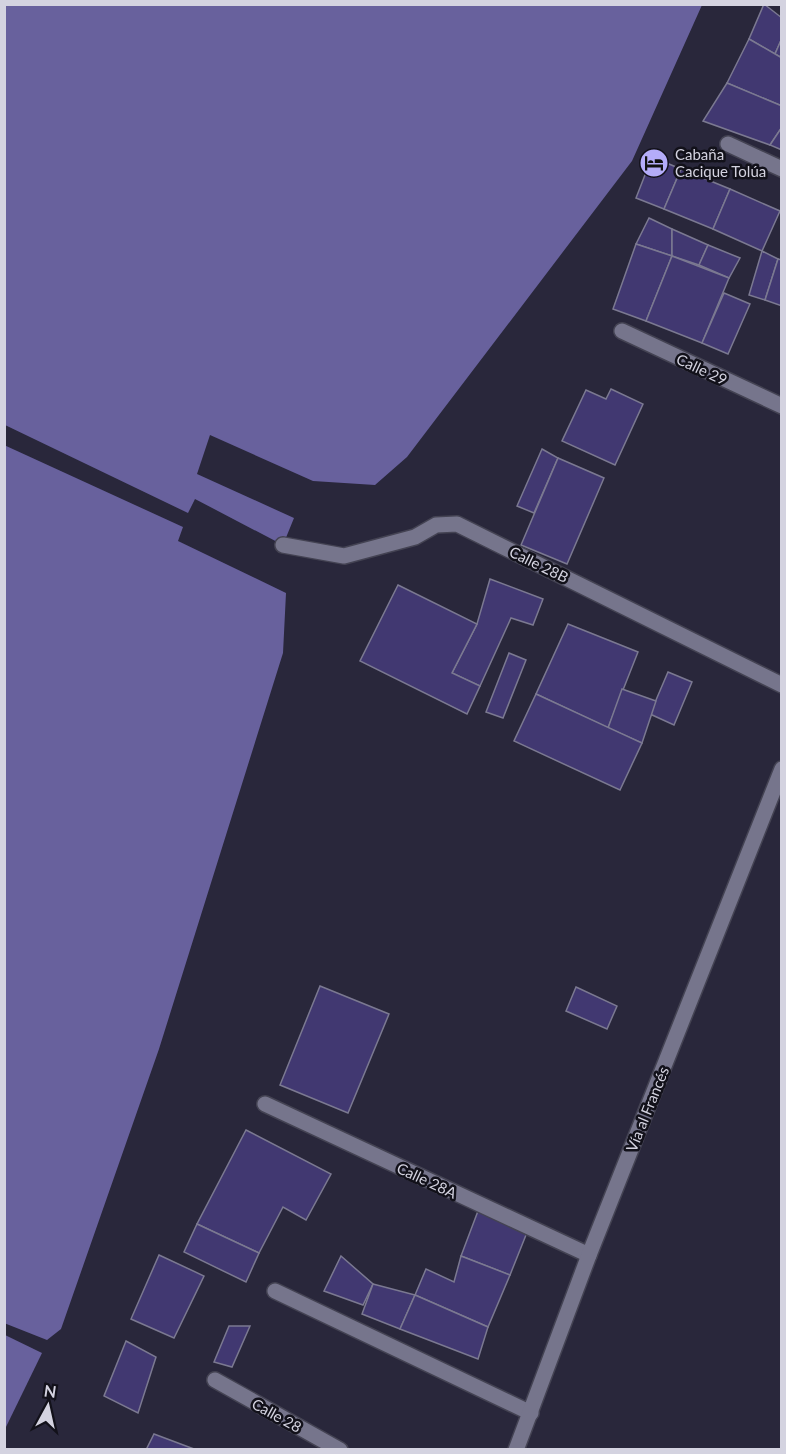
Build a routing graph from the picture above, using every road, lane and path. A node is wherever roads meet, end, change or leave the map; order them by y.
1 (728, 144) dead end
2 (782, 169) edge
3 (622, 332) dead end
4 (782, 406) edge
5 (284, 545) dead end
6 (782, 685) edge
7 (782, 769) edge
8 (265, 1104) dead end
9 (589, 1255) junction
10 (275, 1291) dead end
11 (215, 1380) dead end
12 (531, 1413) junction
13 (340, 1449) edge
14 (516, 1449) edge

1 - 2 street
3 - 4 street, Calle 29
5 - 6 street, Calle 28B
7 - 9 street, Vía al Francés
8 - 9 street, Calle 28A
9 - 12 street, Vía al Francés
10 - 12 street
11 - 13 street, Calle 28
12 - 14 street, Vía al Francés

